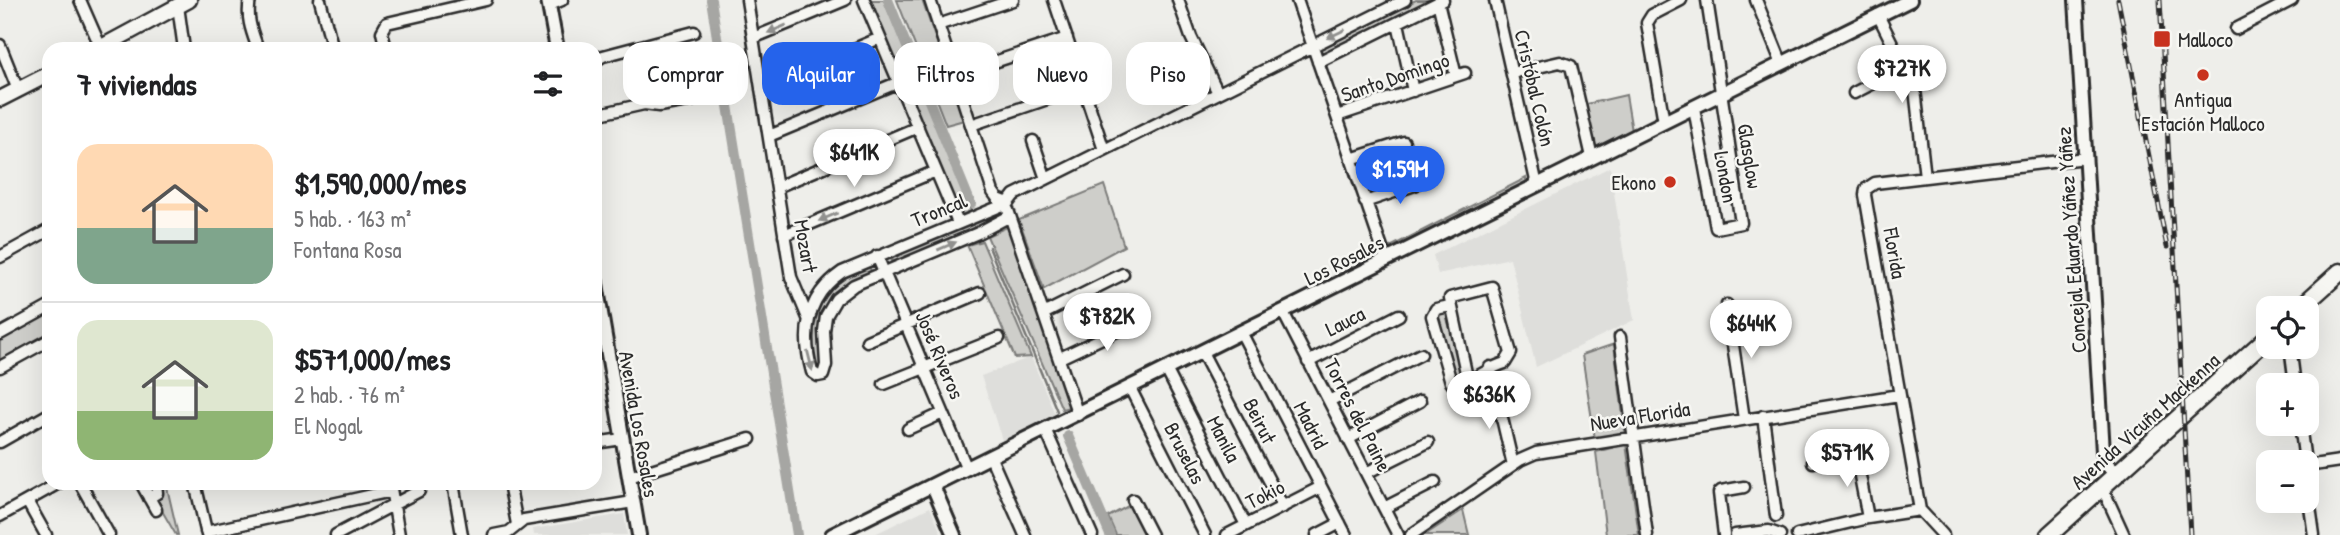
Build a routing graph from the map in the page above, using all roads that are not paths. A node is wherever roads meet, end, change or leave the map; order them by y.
1 (80, 0) edge
2 (250, 0) edge
3 (320, 0) edge
4 (562, 0) edge
5 (747, 0) edge
6 (845, 0) edge
7 (864, 0) edge
8 (930, 0) edge
9 (1013, 0) edge
10 (1054, 0) edge
11 (1178, 0) edge
12 (1297, 0) edge
13 (1405, 0) edge
14 (1495, 0) edge
15 (1681, 0) edge
16 (1707, 0) edge
17 (1756, 0) edge
18 (1910, 0) edge
19 (2076, 0) edge
20 (2292, 0) edge
21 (481, 1) edge
22 (1441, 1) edge
23 (184, 3) edge
24 (549, 3) edge
25 (1878, 15) junction
26 (1398, 23) junction
27 (938, 25) junction
28 (2236, 29) dead end
29 (694, 32) dead end
30 (753, 38) junction
31 (880, 38) junction
32 (1067, 38) junction
33 (97, 42) edge
34 (110, 42) edge
35 (184, 42) edge
36 (256, 42) edge
37 (331, 42) edge
38 (384, 42) edge
39 (556, 42) edge
40 (944, 42) edge
41 (1068, 42) edge
42 (0, 45) edge
43 (1312, 46) junction
44 (602, 57) edge
45 (999, 60) edge
46 (1318, 62) junction
47 (1782, 64) junction
48 (1905, 67) junction
49 (894, 70) edge
50 (1512, 73) junction
51 (42, 78) edge
52 (894, 84) edge
53 (761, 89) junction
54 (18, 90) junction
55 (1413, 90) junction
56 (1218, 93) junction
57 (1854, 93) dead end
58 (1721, 95) junction
59 (0, 99) edge
60 (640, 105) edge
61 (909, 105) edge
62 (965, 105) edge
63 (1030, 105) edge
64 (1089, 105) edge
65 (1694, 108) junction
66 (602, 114) edge
67 (1337, 116) junction
68 (1664, 122) junction
69 (971, 125) junction
70 (918, 127) junction
71 (769, 136) junction
72 (1033, 141) dead end
73 (1404, 142) dead end
74 (1104, 150) junction
75 (1592, 157) junction
76 (2085, 158) junction
77 (1351, 159) junction
78 (936, 171) junction
79 (1925, 177) junction
80 (1046, 179) junction
81 (1415, 185) dead end
82 (1537, 185) junction
83 (777, 187) junction
84 (1365, 202) junction
85 (1008, 203) junction
86 (1010, 216) junction
87 (958, 223) junction
88 (1741, 223) joint
89 (42, 234) edge
90 (784, 235) junction
91 (877, 256) junction
92 (0, 257) edge
93 (1385, 260) junction
94 (884, 272) junction
95 (2340, 272) edge
96 (1123, 274) dead end
97 (796, 290) junction
98 (820, 291) junction
99 (980, 293) dead end
100 (2314, 296) edge
101 (1727, 305) dead end
102 (1450, 306) junction
103 (42, 311) edge
104 (1283, 312) junction
105 (1045, 313) junction
106 (1399, 314) dead end
107 (808, 318) junction
108 (1142, 319) dead end
109 (906, 324) junction
110 (0, 334) edge
111 (1242, 334) junction
112 (1620, 337) dead end
113 (999, 338) dead end
114 (867, 341) dead end
115 (602, 343) edge
116 (42, 344) edge
117 (2256, 348) edge
118 (1203, 354) junction
119 (1421, 354) dead end
120 (1060, 358) junction
121 (1308, 362) junction
122 (0, 367) edge
123 (1490, 367) junction
124 (924, 368) junction
125 (1167, 371) junction
126 (1468, 382) junction
127 (884, 384) dead end
128 (1131, 390) junction
129 (1899, 395) junction
130 (1329, 401) junction
131 (1420, 401) dead end
132 (943, 413) junction
133 (1078, 415) junction
134 (1763, 416) junction
135 (42, 418) edge
136 (1744, 419) junction
137 (908, 429) dead end
138 (1046, 431) junction
139 (1634, 437) junction
140 (622, 439) junction
141 (750, 439) dead end
142 (1348, 439) junction
143 (0, 442) edge
144 (602, 442) edge
145 (1428, 442) dead end
146 (990, 458) junction
147 (2340, 461) edge
148 (1813, 462) dead end
149 (2319, 463) edge
150 (1513, 465) junction
151 (967, 470) junction
152 (1366, 473) junction
153 (2115, 475) junction
154 (629, 477) junction
155 (1435, 482) dead end
156 (933, 486) junction
157 (1321, 487) junction
158 (1744, 487) dead end
159 (2102, 487) junction
160 (47, 490) edge
161 (84, 490) edge
162 (145, 490) edge
163 (157, 490) edge
164 (197, 490) edge
165 (378, 490) edge
166 (391, 490) edge
167 (454, 490) edge
168 (510, 490) edge
169 (419, 491) dead end
170 (149, 498) junction
171 (1133, 500) dead end
172 (27, 501) junction
173 (633, 502) junction
174 (393, 503) junction
175 (1283, 507) junction
176 (1384, 508) junction
177 (156, 510) dead end
178 (1920, 510) junction
179 (2311, 513) edge
180 (0, 516) edge
181 (1776, 516) dead end
182 (1868, 518) junction
183 (1340, 523) junction
184 (517, 524) junction
185 (1246, 525) junction
186 (207, 533) edge
187 (46, 535) edge
188 (108, 535) edge
189 (336, 535) edge
190 (399, 535) edge
191 (462, 535) edge
192 (494, 535) edge
193 (639, 535) edge
194 (832, 535) edge
195 (954, 535) edge
196 (1025, 535) edge
197 (1092, 535) edge
198 (1151, 535) edge
199 (1205, 535) edge
200 (1227, 535) edge
201 (1317, 535) edge
202 (1346, 535) edge
203 (1398, 535) edge
204 (1410, 535) edge
205 (1647, 535) edge
206 (1724, 535) edge
207 (1735, 535) edge
208 (1780, 535) edge
209 (1797, 535) edge
210 (1943, 535) edge
211 (2049, 535) edge
212 (2124, 535) edge
213 (2314, 535) edge

1 - 33 street
2 - 36 street
3 - 37 street
4 - 24 street
5 - 30 street, Mozart
6 -> 30 street
7 - 31 street
8 - 27 street
9 - 27 street
10 - 32 street
11 - 56 street
12 - 43 street
13 -> 43 street, Troncal
14 - 50 street, Cristóbal Colón
15 - 68 street
16 - 58 street, Glasglow
17 - 47 street
18 - 25 street, Los Rosales
19 - 76 street, Concejal Eduardo Yáñez Yáñez
20 - 28 street
21 - 38 street
22 - 26 street
22 - 55 street, Santo Domingo
23 - 34 main road
23 - 35 street
24 - 39 street
25 - 47 street, Los Rosales
25 - 48 street
26 - 46 street
26 - 55 street
27 - 40 street
29 - 44 street
30 - 53 street, Mozart
31 - 49 street
31 - 53 street
32 - 41 street
32 - 45 street
42 - 54 street
43 - 46 street
43 - 56 street, Troncal
46 - 67 street
47 - 58 street, Los Rosales
48 - 57 street
48 - 79 street
50 - 75 street
50 - 82 street, Cristóbal Colón
51 - 54 main road
52 - 71 street
53 - 71 street, Mozart
54 - 59 main road
55 - 67 street, Santo Domingo
56 - 74 street, Troncal
58 - 65 street, Los Rosales
58 - 88 street, Glasglow
60 - 66 street
61 - 70 street
62 - 69 street
63 - 69 street
64 - 74 street
65 - 68 street, Los Rosales
65 - 88 street, London
67 - 77 street
68 - 75 street, Los Rosales
69 - 85 street
70 - 78 street
70 - 83 street
71 - 83 street, Mozart
72 - 80 street
73 - 77 street
74 - 80 street, Troncal
75 - 82 street, Los Rosales
76 - 79 street, Florida
76 - 153 street, Concejal Eduardo Yáñez Yáñez
77 - 84 street
78 - 87 street
78 -> 90 street
79 - 129 street, Florida
80 - 85 street, Troncal
81 - 84 street
82 - 93 street, Los Rosales
83 - 90 street, Mozart
84 - 93 street
85 - 86 street
85 - 87 street, Troncal
94 -> 86 street, Troncal
86 - 105 street
87 - 91 street, Troncal
89 - 92 street
90 - 97 street, Mozart
91 - 94 street, José Riveros
91 - 98 street, Troncal
93 - 104 street, Los Rosales
107 -> 94 street, Troncal
94 - 109 street, José Riveros
95 - 100 main road
96 - 105 street
97 - 98 street, Mozart
97 - 107 street, Mozart
98 - 107 street, Troncal
99 - 109 street
101 - 136 street
102 - 123 street
102 - 126 street
102 - 126 street
103 - 110 street
104 - 111 street, Los Rosales
104 - 121 street, Torres del Paine
105 - 120 street
106 - 121 street, Lauca
108 - 120 street
109 - 114 street
109 - 124 street, José Riveros
111 - 118 street, Los Rosales
111 - 157 street, Madrid
112 - 139 street
113 - 124 street
115 - 140 street, Avenida Los Rosales
116 - 122 street
117 - 153 main road, Avenida Vicuña Mackenna
118 - 125 street, Los Rosales
118 - 175 street, Beirut
119 - 130 street
120 - 133 street
121 - 130 street, Torres del Paine
123 - 126 street
123 - 150 street
124 - 127 street
124 - 132 street, José Riveros
125 - 128 street, Los Rosales
125 - 185 street, Manila
128 - 133 street, Los Rosales
128 - 199 street, Bruselas
129 - 134 street, Nueva Florida
129 - 178 street, Florida
130 - 142 street, Torres del Paine
131 - 142 street
132 - 137 street
132 - 151 street, José Riveros
133 - 138 street, Los Rosales
134 - 136 street, Nueva Florida
134 - 181 street
135 - 143 street
136 - 139 street, Nueva Florida
138 - 146 street, Los Rosales
138 - 197 street
139 - 150 street, Nueva Florida
139 - 205 street
140 - 144 street
140 - 154 street, Avenida Los Rosales
141 - 154 street
142 - 152 street, Torres del Paine
145 - 152 street
146 - 151 street, Los Rosales
146 - 196 street
147 - 149 street
148 - 182 street
150 - 204 street, Nueva Florida
151 - 156 street, Los Rosales
152 - 176 street, Torres del Paine
153 - 159 main road, Avenida Vicuña Mackenna
154 - 173 street, Avenida Los Rosales
155 - 176 street
156 - 194 street, Los Rosales
156 - 195 street
157 - 175 street, Tokio
157 - 183 street, Madrid
158 - 206 street
159 - 211 main road, Avenida Vicuña Mackenna
159 - 212 street
160 - 172 street
161 - 188 street
162 - 170 street
163 - 170 street
164 - 186 street
165 - 186 street
166 - 174 street
167 - 191 street
168 - 184 street
169 - 174 street
170 - 177 street
171 - 198 street
172 - 180 street
172 - 187 street
173 - 184 street
173 - 193 street, Avenida Los Rosales
174 - 189 street
174 - 190 street
175 - 185 street, Tokio
176 - 203 street, Torres del Paine
178 - 182 street
178 - 210 street
179 - 213 street
182 - 209 street
183 - 201 street
183 - 202 street, Madrid
184 - 192 street
185 - 200 street, Tokio
207 - 208 street

